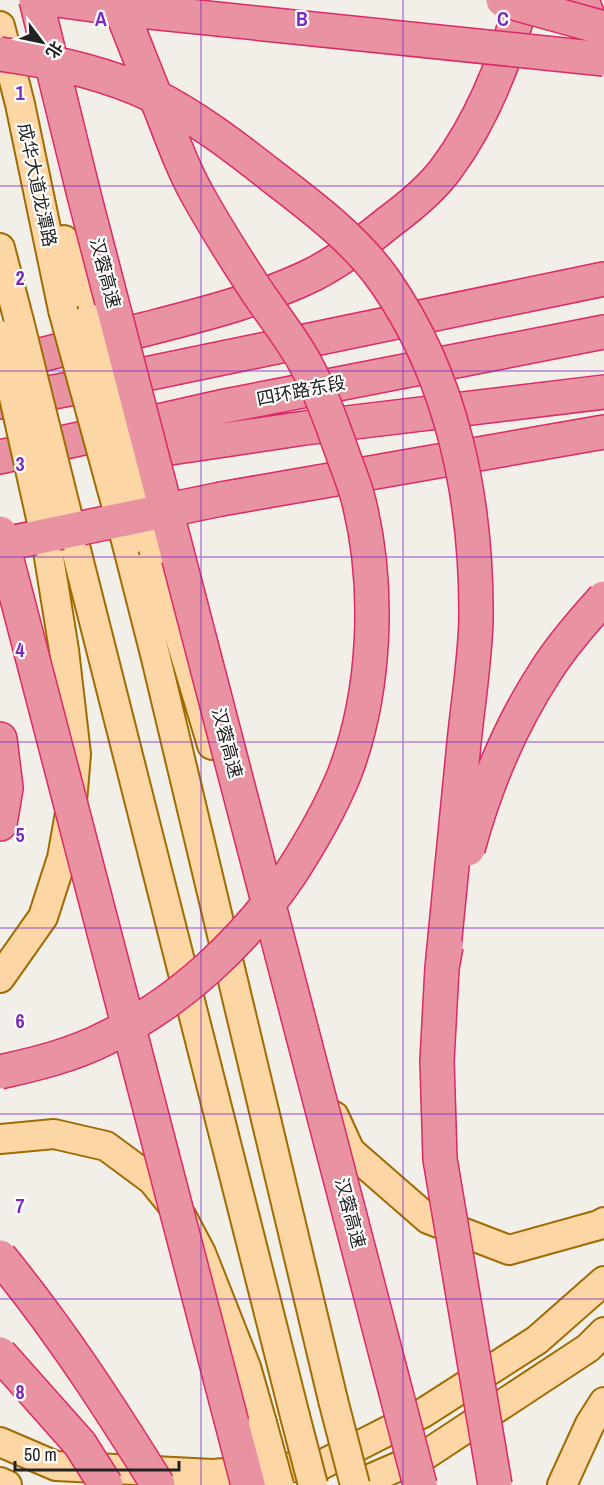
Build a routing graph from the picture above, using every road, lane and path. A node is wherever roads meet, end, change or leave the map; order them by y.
1 (36, 0) edge
2 (57, 0) edge
3 (117, 0) edge
4 (503, 0) edge
5 (522, 0) edge
6 (582, 0) edge
7 (0, 26) edge
8 (604, 28) edge
9 (0, 54) edge
10 (604, 59) edge
11 (0, 248) edge
12 (604, 279) edge
13 (76, 314) junction
14 (9, 328) edge
15 (604, 332) edge
16 (0, 365) edge
17 (604, 392) edge
18 (0, 402) edge
19 (604, 432) edge
20 (0, 457) edge
21 (0, 474) edge
22 (0, 533) edge
23 (60, 542) junction
24 (0, 545) edge
25 (604, 598) edge
26 (0, 739) edge
27 (0, 824) edge
28 (442, 968) junction
29 (0, 978) edge
30 (0, 1072) edge
31 (0, 1138) edge
32 (604, 1222) edge
33 (0, 1257) edge
34 (604, 1281) edge
35 (604, 1332) edge
36 (0, 1354) edge
37 (604, 1402) edge
38 (0, 1442) edge
39 (0, 1482) edge
40 (7, 1485) edge
41 (106, 1485) edge
42 (158, 1485) edge
43 (248, 1485) edge
44 (279, 1485) edge
45 (313, 1485) edge
46 (356, 1485) edge
47 (420, 1485) edge
48 (495, 1485) edge
49 (562, 1485) edge

1 - 47 highway, 汉蓉高速, bridge
2 - 10 highway, bridge
3 - 30 highway, bridge
4 - 8 highway, bridge
5 - 16 highway
6 - 10 highway
7 - 13 main road, 成华大道龙潭路
9 - 28 highway, bridge
11 - 14 main road
12 - 18 highway
13 - 32 main road, bridge
13 - 46 main road, bridge
14 - 23 main road, bridge
15 - 20 highway, 四环路东段
17 - 21 highway
19 - 24 highway, bridge
22 - 43 highway, bridge
23 - 29 main road
23 - 45 main road, bridge
25 - 28 highway, bridge
26 - 27 highway
28 - 48 highway, bridge
31 - 44 main road, bridge
33 - 42 highway, bridge
34 - 38 main road
35 - 46 main road
36 - 41 highway, bridge
37 - 49 main road
39 - 40 main road

